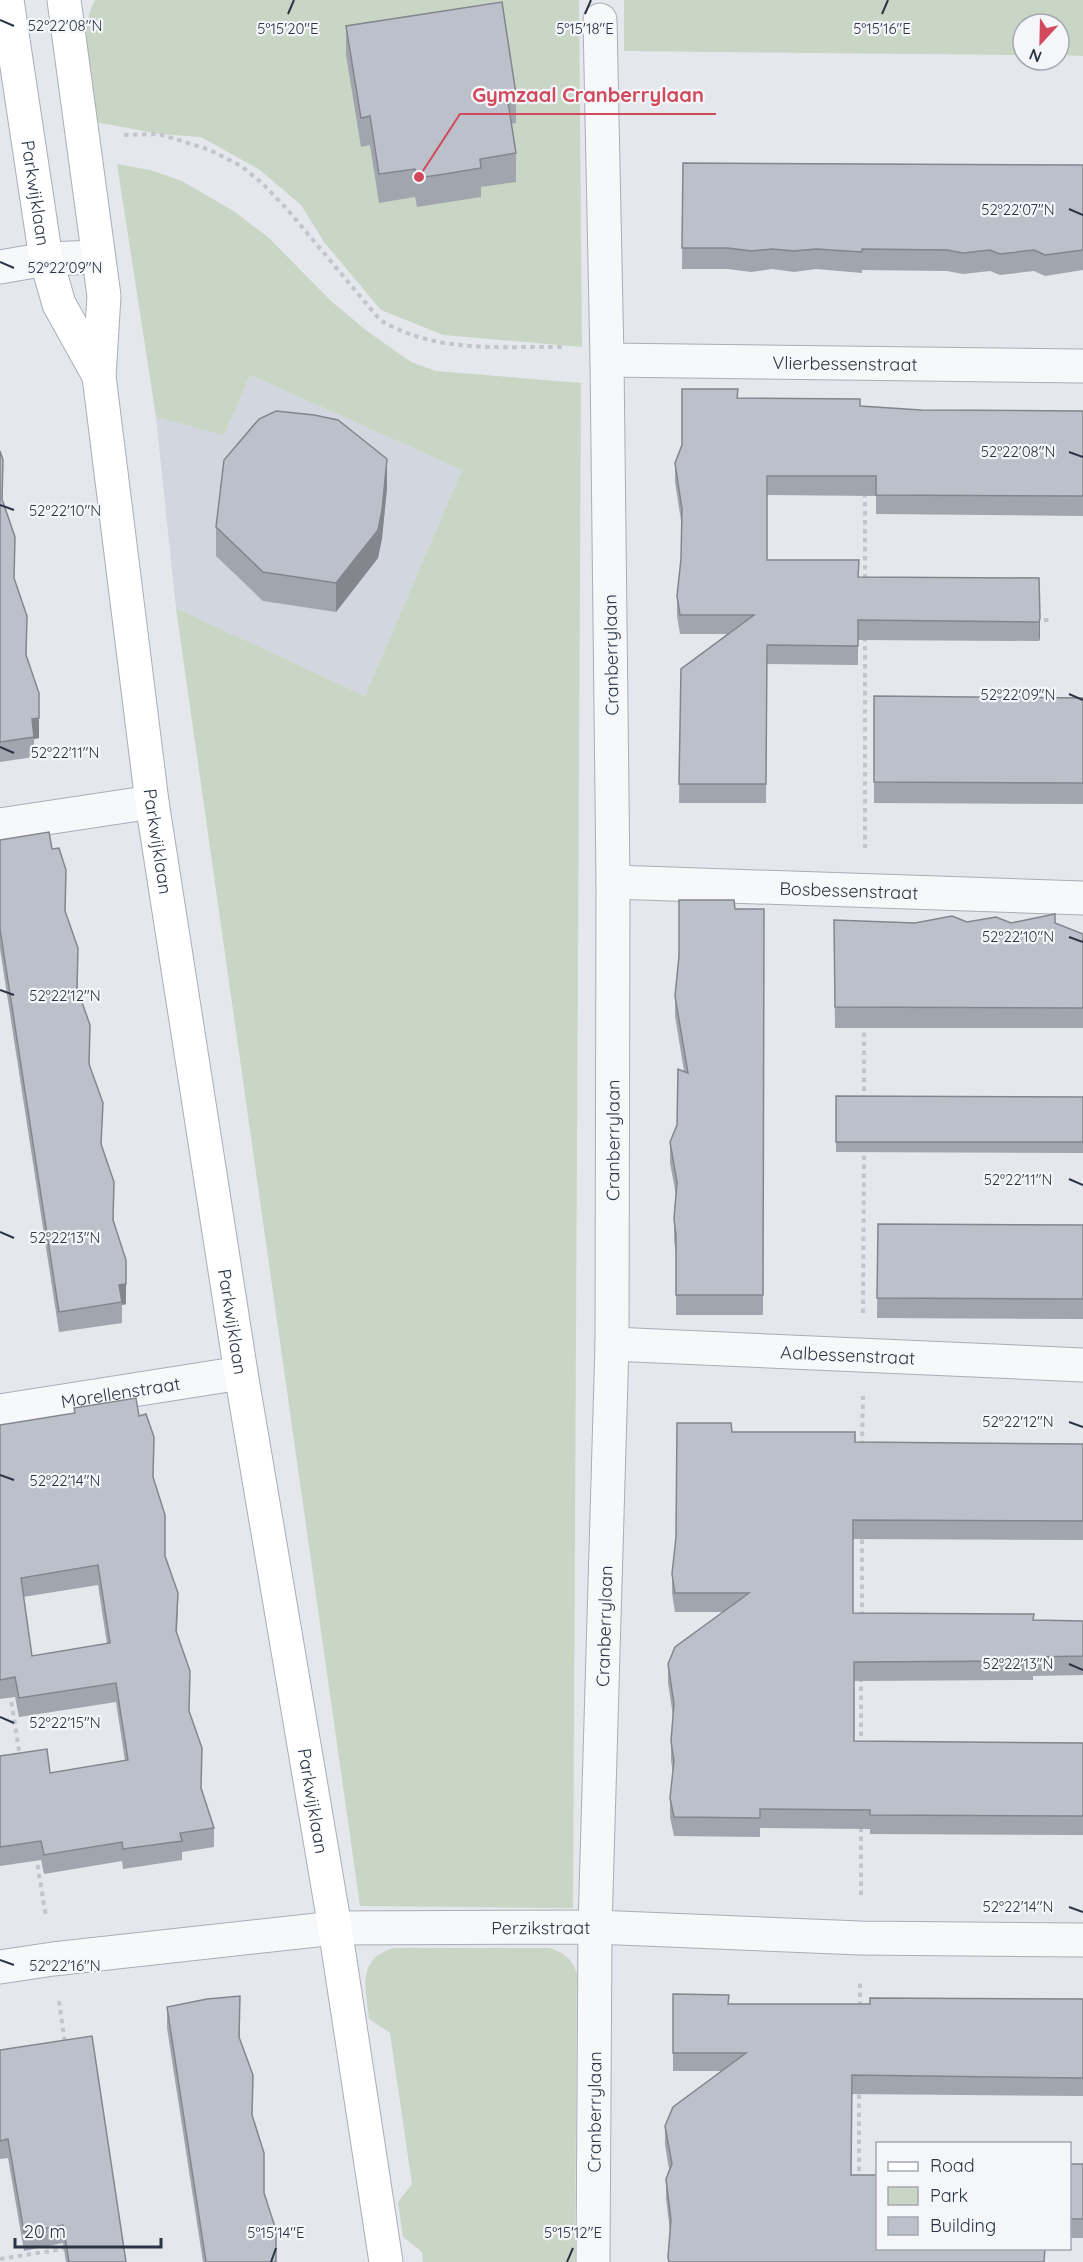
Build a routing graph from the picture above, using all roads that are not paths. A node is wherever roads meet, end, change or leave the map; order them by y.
1 (8, 0) edge
2 (64, 0) edge
3 (600, 20) dead end
4 (97, 256) junction
5 (46, 259) junction
6 (0, 267) edge
7 (607, 360) junction
8 (1083, 366) edge
9 (99, 376) junction
10 (152, 802) junction
11 (0, 825) edge
12 (613, 882) junction
13 (1083, 897) edge
14 (612, 1344) junction
15 (1083, 1365) edge
16 (241, 1373) junction
17 (0, 1411) edge
18 (596, 1927) junction
19 (335, 1928) junction
20 (1083, 1941) edge
21 (0, 1967) edge
22 (386, 2262) edge
23 (593, 2262) edge

1 - 5 street, Parkwijklaan
2 - 4 street, Parkwijklaan
3 - 7 street, Cranberrylaan
4 - 5 street
4 - 9 street, Parkwijklaan
5 - 6 street
5 - 9 street, Parkwijklaan
7 - 8 street, Vlierbessenstraat
7 - 12 street, Cranberrylaan
9 - 10 street, Parkwijklaan
10 - 11 street
10 - 16 street, Parkwijklaan
12 - 13 street, Bosbessenstraat
12 - 14 street, Cranberrylaan
14 - 15 street, Aalbessenstraat
14 - 18 street, Cranberrylaan
16 - 17 street, Morellenstraat
16 - 19 street, Parkwijklaan
18 - 19 street, Perzikstraat
18 - 20 street, Perzikstraat
18 - 23 street, Cranberrylaan
19 - 21 street, Perzikstraat
19 - 22 street, Parkwijklaan

